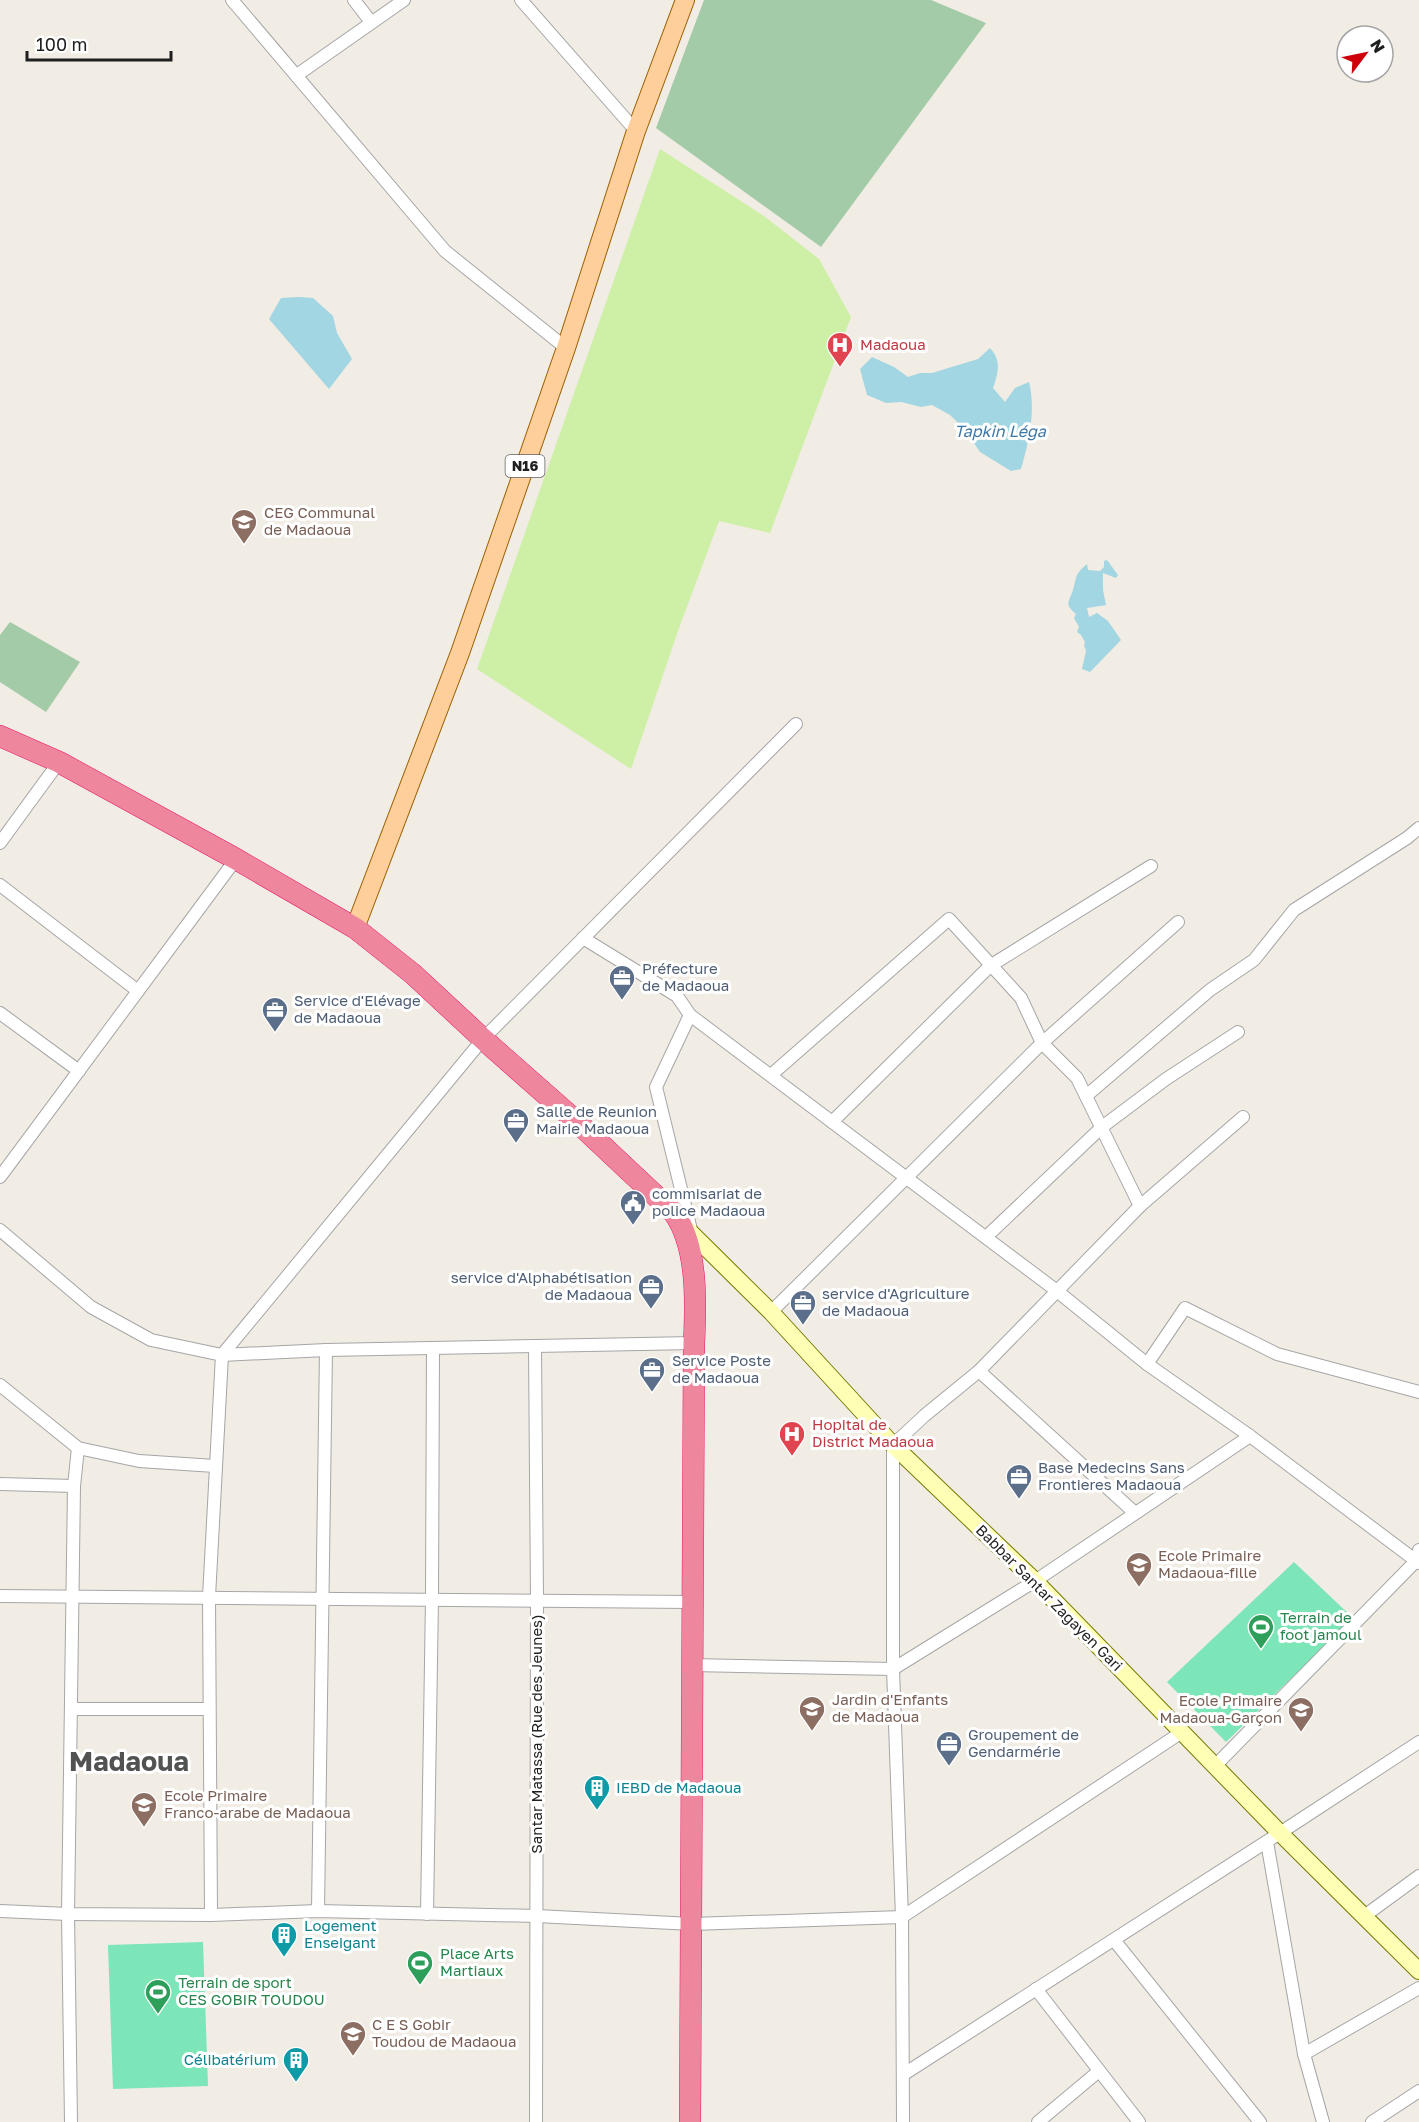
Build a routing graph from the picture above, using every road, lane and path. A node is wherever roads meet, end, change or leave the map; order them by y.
1 (232, 0) edge
2 (354, 0) edge
3 (404, 0) edge
4 (521, 0) edge
5 (685, 0) edge
6 (371, 21) junction
7 (297, 75) junction
8 (636, 131) junction
9 (566, 348) junction
10 (796, 724) dead end
11 (0, 736) edge
12 (58, 762) junction
13 (1419, 828) edge
14 (0, 843) edge
15 (236, 859) junction
16 (1151, 866) dead end
17 (0, 885) edge
18 (1178, 922) dead end
19 (355, 928) junction
20 (583, 938) junction
21 (990, 966) junction
22 (138, 991) junction
23 (0, 1013) edge
24 (690, 1015) junction
25 (1238, 1032) dead end
26 (483, 1039) junction
27 (1042, 1043) junction
28 (79, 1071) junction
29 (771, 1076) junction
30 (1086, 1096) junction
31 (1243, 1117) dead end
32 (832, 1122) junction
33 (1102, 1127) junction
34 (0, 1177) edge
35 (905, 1177) junction
36 (1140, 1206) junction
37 (687, 1227) junction
38 (0, 1230) edge
39 (986, 1237) junction
40 (1057, 1291) junction
41 (771, 1312) junction
42 (694, 1343) junction
43 (535, 1347) junction
44 (433, 1349) junction
45 (326, 1350) junction
46 (222, 1355) junction
47 (1147, 1364) junction
48 (979, 1371) junction
49 (0, 1385) edge
50 (1419, 1392) edge
51 (1250, 1436) junction
52 (892, 1446) junction
53 (78, 1448) junction
54 (215, 1467) junction
55 (0, 1484) edge
56 (74, 1486) junction
57 (1136, 1513) junction
58 (1418, 1558) edge
59 (1035, 1581) junction
60 (0, 1596) edge
61 (74, 1596) junction
62 (209, 1597) junction
63 (323, 1598) junction
64 (432, 1599) junction
65 (537, 1600) junction
66 (692, 1602) junction
67 (692, 1665) junction
68 (892, 1669) junction
69 (72, 1709) junction
70 (208, 1709) junction
71 (1182, 1732) junction
72 (1419, 1742) edge
73 (1215, 1766) junction
74 (1273, 1838) junction
75 (1419, 1876) edge
76 (0, 1911) edge
77 (318, 1911) junction
78 (68, 1914) junction
79 (427, 1914) junction
80 (211, 1915) junction
81 (537, 1916) junction
82 (902, 1917) junction
83 (1363, 1917) junction
84 (692, 1924) junction
85 (1114, 1940) junction
86 (1419, 1971) edge
87 (1419, 1988) edge
88 (1036, 1989) junction
89 (1304, 2054) junction
90 (1100, 2071) junction
91 (904, 2074) junction
92 (1419, 2091) edge
93 (71, 2122) edge
94 (536, 2122) edge
95 (690, 2122) edge
96 (903, 2122) edge
97 (1038, 2122) edge
98 (1139, 2122) edge
99 (1260, 2122) edge
100 (1323, 2122) edge
101 (1372, 2122) edge

1 - 7 street
2 - 6 street
3 - 6 street
4 - 8 street
5 - 8 main road, N16
6 - 7 street
7 - 9 street
8 - 9 main road, N16
9 - 19 main road, N16
10 - 20 street
11 - 12 highway
12 - 14 street
12 - 15 highway
13 - 30 street
15 - 19 highway
15 - 22 street
16 - 21 street
17 - 22 street
18 - 27 street
19 - 26 highway
20 - 24 street
20 - 26 street
21 - 27 street
21 - 29 street
21 - 32 street
22 - 28 street
23 - 28 street
24 - 29 street
24 - 37 street
25 - 33 street
26 - 37 highway
26 - 46 street
27 - 30 street
27 - 35 street
28 - 34 street
29 - 32 street
30 - 33 street
31 - 36 street
32 - 35 street
33 - 36 street
33 - 39 street
35 - 39 street
35 - 41 street
36 - 40 street
37 - 41 street, Babbar Santar Zagayen Gari
37 - 42 highway
38 - 46 street
39 - 40 street
40 - 47 street
40 - 48 street
41 - 52 street, Babbar Santar Zagayen Gari
42 - 43 street
42 - 66 highway
43 - 44 street
43 - 65 street, Santar Matassa (Rue des Jeunes)
44 - 45 street
44 - 64 street
45 - 46 street
45 - 63 street
46 - 54 street
47 - 50 street
47 - 51 street
48 - 52 street
48 - 57 street
49 - 53 street
51 - 57 street
51 - 58 street
52 - 59 street, Babbar Santar Zagayen Gari
52 - 68 street
53 - 54 street
53 - 56 street
54 - 62 street
55 - 56 street
56 - 61 street
57 - 59 street
58 - 73 street
59 - 68 street
59 - 71 street, Babbar Santar Zagayen Gari
60 - 61 street
61 - 62 street
61 - 69 street
62 - 63 street
62 - 70 street
63 - 64 street
63 - 77 street
64 - 65 street
64 - 79 street
65 - 66 street
65 - 81 street, Santar Matassa (Rue des Jeunes)
66 - 67 highway
67 - 68 street
67 - 84 highway
68 - 82 street
69 - 70 street
69 - 78 street
70 - 80 street
71 - 73 street, Babbar Santar Zagayen Gari
71 - 82 street
72 - 74 street
73 - 74 street, Babbar Santar Zagayen Gari
74 - 83 street, Babbar Santar Zagayen Gari
74 - 85 street
74 - 89 street
75 - 83 street
76 - 78 street
77 - 79 street
77 - 80 street
78 - 80 street
78 - 93 street
79 - 81 street
81 - 84 street
81 - 94 street, Santar Matassa (Rue des Jeunes)
82 - 84 street
82 - 91 street
83 - 86 street, Babbar Santar Zagayen Gari
84 - 95 highway
85 - 88 street
85 - 99 street
87 - 89 street
88 - 90 street
88 - 91 street
89 - 100 street
90 - 97 street
90 - 98 street
91 - 96 street
92 - 101 street

